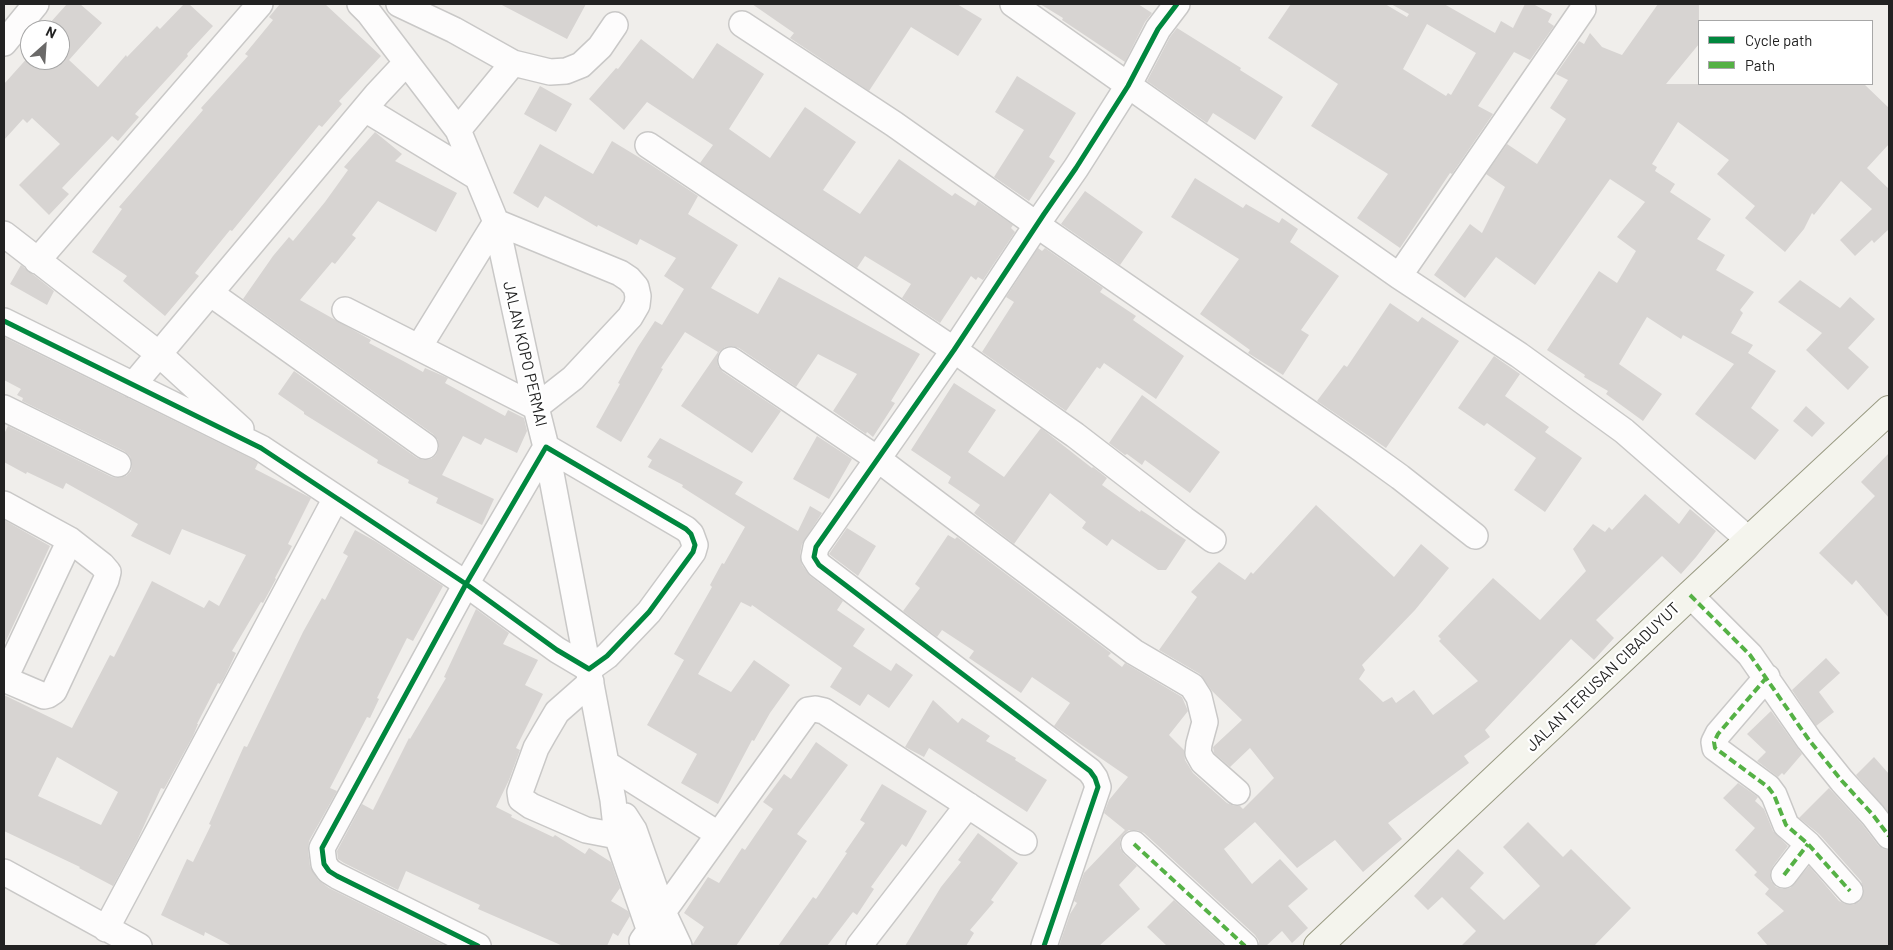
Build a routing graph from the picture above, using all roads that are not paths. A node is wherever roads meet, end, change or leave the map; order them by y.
1 (36, 4) edge
2 (260, 4) edge
3 (360, 4) edge
4 (399, 4) edge
5 (1014, 4) edge
6 (1176, 4) edge
7 (1583, 9) dead end
8 (443, 13) edge
9 (742, 24) dead end
10 (615, 25) dead end
11 (4, 43) edge
12 (406, 63) junction
13 (513, 63) junction
14 (1128, 86) junction
15 (365, 109) junction
16 (458, 130) junction
17 (648, 145) dead end
18 (477, 177) junction
19 (496, 222) junction
20 (1037, 226) junction
21 (6, 242) edge
22 (38, 262) junction
23 (1400, 276) junction
24 (210, 293) junction
25 (344, 310) dead end
26 (4, 321) edge
27 (419, 347) junction
28 (954, 350) junction
29 (159, 354) junction
30 (732, 360) dead end
31 (133, 385) junction
32 (536, 407) junction
33 (4, 408) edge
34 (1889, 410) edge
35 (425, 446) dead end
36 (546, 447) junction
37 (261, 448) junction
38 (879, 460) junction
39 (118, 464) dead end
40 (336, 498) junction
41 (4, 504) edge
42 (1475, 536) dead end
43 (70, 540) junction
44 (1214, 540) dead end
45 (1749, 540) junction
46 (466, 584) junction
47 (1690, 595) junction
48 (590, 676) junction
49 (1767, 677) junction
50 (4, 680) edge
51 (606, 764) junction
52 (1237, 792) dead end
53 (968, 805) junction
54 (625, 833) junction
55 (718, 834) junction
56 (1889, 836) edge
57 (1024, 842) dead end
58 (1134, 844) dead end
59 (1808, 844) junction
60 (4, 872) edge
61 (1784, 875) dead end
62 (1850, 891) dead end
63 (106, 929) junction
64 (651, 934) edge
65 (139, 946) edge
66 (478, 946) edge
67 (678, 946) edge
68 (859, 946) edge
69 (1044, 946) edge
70 (1245, 946) edge
71 (1318, 946) edge

1 - 11 street
2 - 22 street
3 - 12 street, JALAN KOPO PERMAI
4 - 8 street
5 - 14 street
6 - 14 street
7 - 23 street
8 - 13 street
9 - 20 street
10 - 13 street
12 - 15 street
12 - 16 street, JALAN KOPO PERMAI
13 - 16 street
14 - 20 street
14 - 23 street
15 - 18 street
15 - 24 street
16 - 18 street, JALAN KOPO PERMAI
17 - 28 street
18 - 19 street, JALAN KOPO PERMAI
19 - 27 street
19 - 32 street, JALAN KOPO PERMAI
19 - 32 street
20 - 28 street
20 - 42 street
21 - 22 street
22 - 29 street
23 - 45 street
24 - 29 street
24 - 35 street
25 - 27 street
26 - 31 street
27 - 32 street
28 - 38 street
28 - 44 street
29 - 31 street
29 - 37 street
30 - 38 street
31 - 37 street
32 - 36 street, JALAN KOPO PERMAI
33 - 39 street
34 - 45 main road, JALAN TERUSAN CIBADUYUT
36 - 46 street
36 - 48 street, JALAN KOPO PERMAI
36 - 48 street
37 - 40 street
38 - 52 street
38 - 69 street
40 - 46 street
40 - 63 street
41 - 43 street
43 - 50 street
43 - 50 street
45 - 47 main road, JALAN TERUSAN CIBADUYUT
46 - 48 street
46 - 66 street
47 - 49 street
47 - 71 main road, JALAN TERUSAN CIBADUYUT
48 - 51 street, JALAN KOPO PERMAI
48 - 54 street
49 - 56 street
49 - 59 street
51 - 54 street, JALAN KOPO PERMAI
51 - 55 street
53 - 55 street
53 - 57 street
53 - 68 street
54 - 64 street, JALAN KOPO PERMAI
55 - 64 street
58 - 70 street
59 - 61 street
59 - 62 street
60 - 63 street
63 - 65 street
64 - 67 street, JALAN KOPO PERMAI

